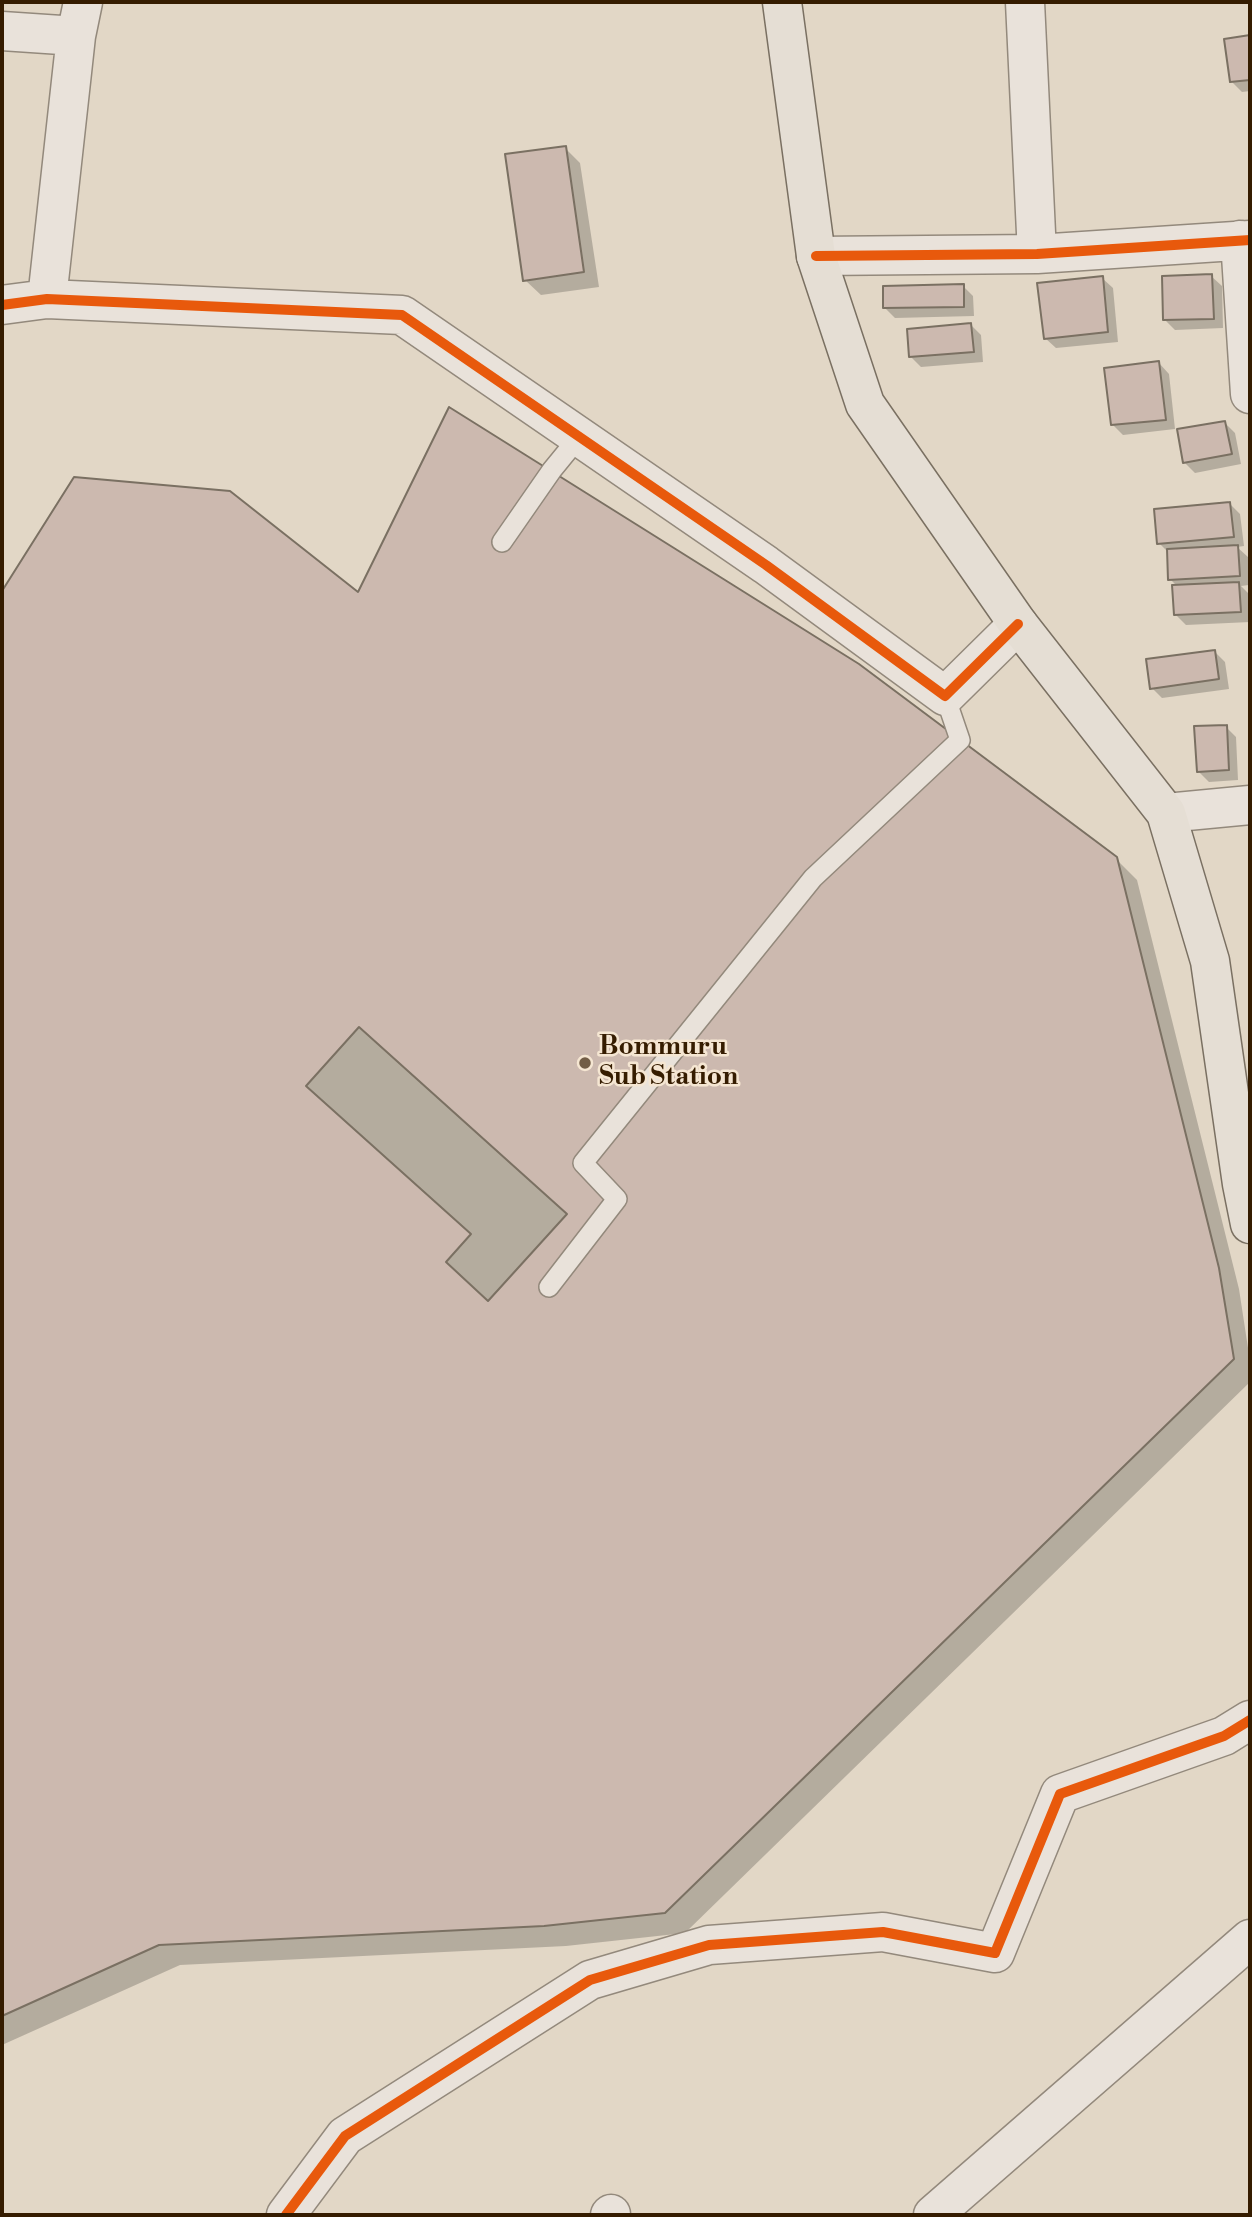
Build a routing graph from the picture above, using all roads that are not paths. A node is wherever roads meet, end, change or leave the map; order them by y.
1 (782, 2) edge
2 (1025, 2) edge
3 (80, 19) edge
4 (2, 31) edge
5 (1245, 240) edge
6 (1037, 254) junction
7 (816, 256) junction
8 (47, 299) junction
9 (2, 305) edge
10 (1250, 394) edge
11 (579, 437) junction
12 (502, 542) dead end
13 (1018, 624) junction
14 (945, 696) junction
15 (1250, 805) edge
16 (1166, 813) junction
17 (1250, 1224) edge
18 (549, 1287) dead end
19 (1250, 1720) edge
20 (1250, 1938) edge
21 (286, 2215) edge
22 (933, 2215) edge

1 - 7 main road
2 - 6 street
3 - 4 street
3 - 8 street
5 - 6 street
5 - 10 street
6 - 7 street
7 - 13 main road
8 - 9 street
8 - 11 street
11 - 12 lane
11 - 14 street
13 - 14 street
13 - 16 main road
14 - 18 lane
15 - 16 street
16 - 17 main road
19 - 21 street
20 - 22 street

